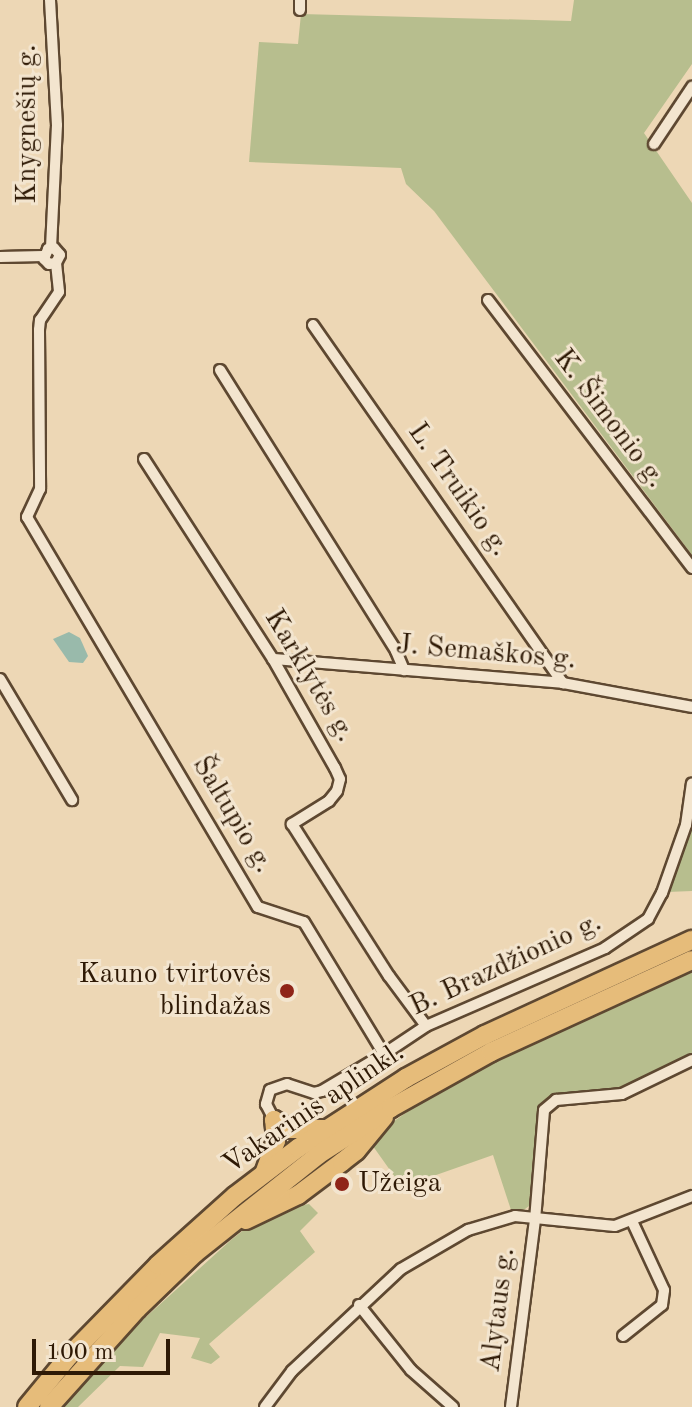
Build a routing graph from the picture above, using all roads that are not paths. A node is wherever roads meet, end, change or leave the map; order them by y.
1 (50, 0) edge
2 (692, 87) edge
3 (654, 144) dead end
4 (47, 252) junction
5 (0, 257) edge
6 (488, 300) dead end
7 (313, 325) dead end
8 (220, 370) dead end
9 (144, 459) dead end
10 (27, 517) joint
11 (692, 568) edge
12 (273, 659) junction
13 (404, 670) junction
14 (0, 679) edge
15 (563, 683) junction
16 (692, 707) edge
17 (692, 783) edge
18 (72, 800) dead end
19 (692, 940) edge
20 (692, 960) edge
21 (426, 1026) junction
22 (384, 1054) junction
23 (692, 1060) edge
24 (274, 1120) junction
25 (326, 1129) junction
26 (263, 1175) junction
27 (692, 1196) edge
28 (535, 1220) junction
29 (632, 1221) junction
30 (359, 1305) junction
31 (623, 1336) dead end
32 (27, 1407) edge
33 (49, 1407) edge
34 (265, 1407) edge
35 (453, 1407) edge
36 (511, 1407) edge

1 - 4 street, Knygnešių g.
2 - 3 street
4 - 5 street
4 - 10 street, Knygnešių g.
6 - 11 street, K. Šimonio g.
7 - 15 street, L. Truikio g.
8 - 13 street
9 - 12 street, Karklytės g.
10 - 22 street, Šaltupio g.
12 - 13 street, J. Semaškos g.
12 - 21 street, Karklytės g.
13 - 15 street, J. Semaškos g.
14 - 18 street
15 - 16 street, J. Semaškos g.
17 - 21 street, B. Brazdžionio g.
19 - 25 highway, Vakarinis aplinkl.
20 - 33 highway, Vakarinis aplinkl.
21 - 22 street, B. Brazdžionio g.
22 - 24 street
23 - 28 street, Alytaus g.
24 - 25 highway
24 - 26 highway
25 - 26 highway, Vakarinis aplinkl.
26 - 32 highway, Vakarinis aplinkl.
27 - 29 street
28 - 29 street
28 - 30 street
28 - 36 street, Alytaus g.
29 - 31 street
30 - 34 street
30 - 35 street

